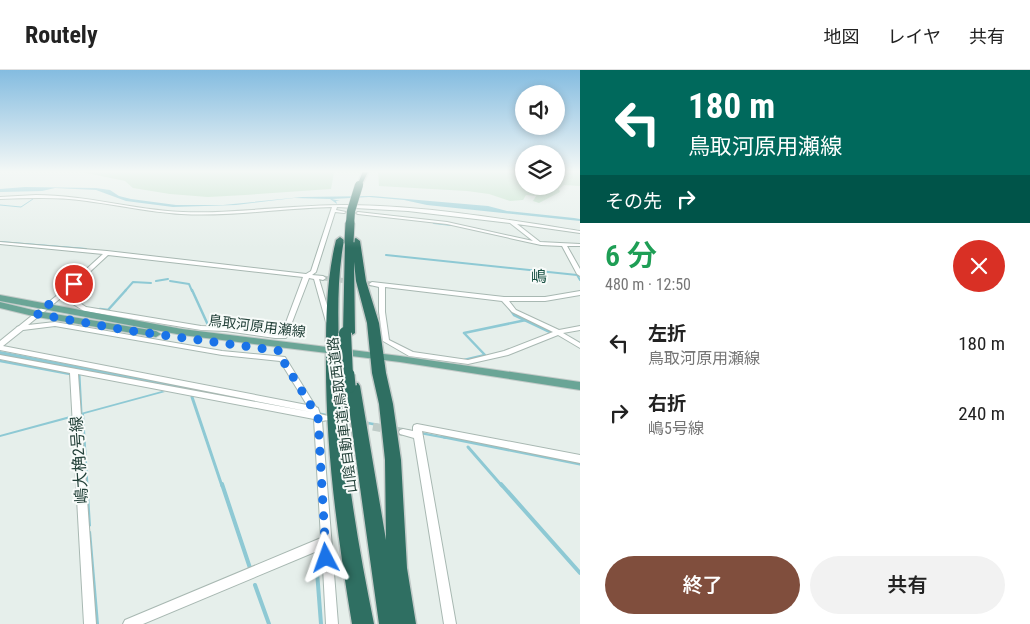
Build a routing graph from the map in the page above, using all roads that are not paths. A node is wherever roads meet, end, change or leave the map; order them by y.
1 (352, 197) edge
2 (354, 197) edge
3 (0, 198) edge
4 (335, 209) junction
5 (344, 212) dead end
6 (358, 213) dead end
7 (512, 222) junction
8 (580, 232) edge
9 (348, 241) junction
10 (0, 243) edge
11 (541, 244) junction
12 (580, 245) edge
13 (564, 246) junction
14 (107, 253) junction
15 (580, 274) edge
16 (313, 277) junction
17 (323, 278) tunnel mouth
18 (372, 284) tunnel mouth
19 (382, 285) junction
20 (580, 293) edge
21 (62, 294) junction
22 (0, 298) edge
23 (504, 299) junction
24 (0, 305) edge
25 (41, 311) junction
26 (19, 328) junction
27 (580, 328) edge
28 (558, 332) junction
29 (342, 333) junction
30 (0, 344) edge
31 (580, 346) edge
32 (282, 347) junction
33 (0, 348) edge
34 (331, 354) junction
35 (0, 357) edge
36 (377, 359) junction
37 (467, 368) junction
38 (74, 372) junction
39 (576, 385) edge
40 (351, 386) junction
41 (320, 415) junction
42 (418, 431) junction
43 (403, 432) tunnel mouth
44 (580, 459) edge
45 (325, 542) junction
46 (90, 624) edge
47 (129, 624) edge
48 (332, 624) edge
49 (363, 624) edge
50 (382, 624) edge
51 (390, 624) edge
52 (406, 624) edge
53 (450, 624) edge

1 - 9 highway
2 - 9 highway, bridge
3 - 4 street
4 - 5 street
4 - 7 street
4 - 16 street
6 - 11 street
7 - 8 street
7 - 11 street
9 - 29 highway, 山陰自動車道;鳥取西道路
9 - 29 highway
9 - 36 highway
10 - 14 street
11 - 13 street
12 - 13 street
13 - 15 street
14 - 16 street
14 - 21 street
16 - 17 street
16 - 29 street
16 - 32 street
18 - 19 street
19 - 23 street
19 - 37 street
20 - 23 street
21 - 25 street
21 - 32 street
22 - 25 main road, 鳥取河原用瀬線
23 - 28 street
24 - 25 main road, 鳥取河原用瀬線
25 - 26 street
25 - 32 main road, 鳥取河原用瀬線
26 - 30 street
26 - 32 street
27 - 28 street
28 - 31 street
28 - 37 street
29 - 34 highway
29 - 40 highway, 山陰自動車道;鳥取西道路
32 - 34 main road, 鳥取河原用瀬線
32 - 41 street
33 - 41 street
34 - 36 main road, 鳥取河原用瀬線
34 - 49 highway
35 - 38 street
36 - 37 main road, 鳥取河原用瀬線
36 - 52 highway
37 - 39 main road, 鳥取河原用瀬線
38 - 41 street
38 - 46 street, 嶋大桷2号線
40 - 50 highway, 山陰自動車道;鳥取西道路
40 - 51 highway, 山陰自動車道;鳥取西道路
41 - 45 street
42 - 43 street
42 - 44 street
42 - 53 street
45 - 47 street
45 - 48 street

